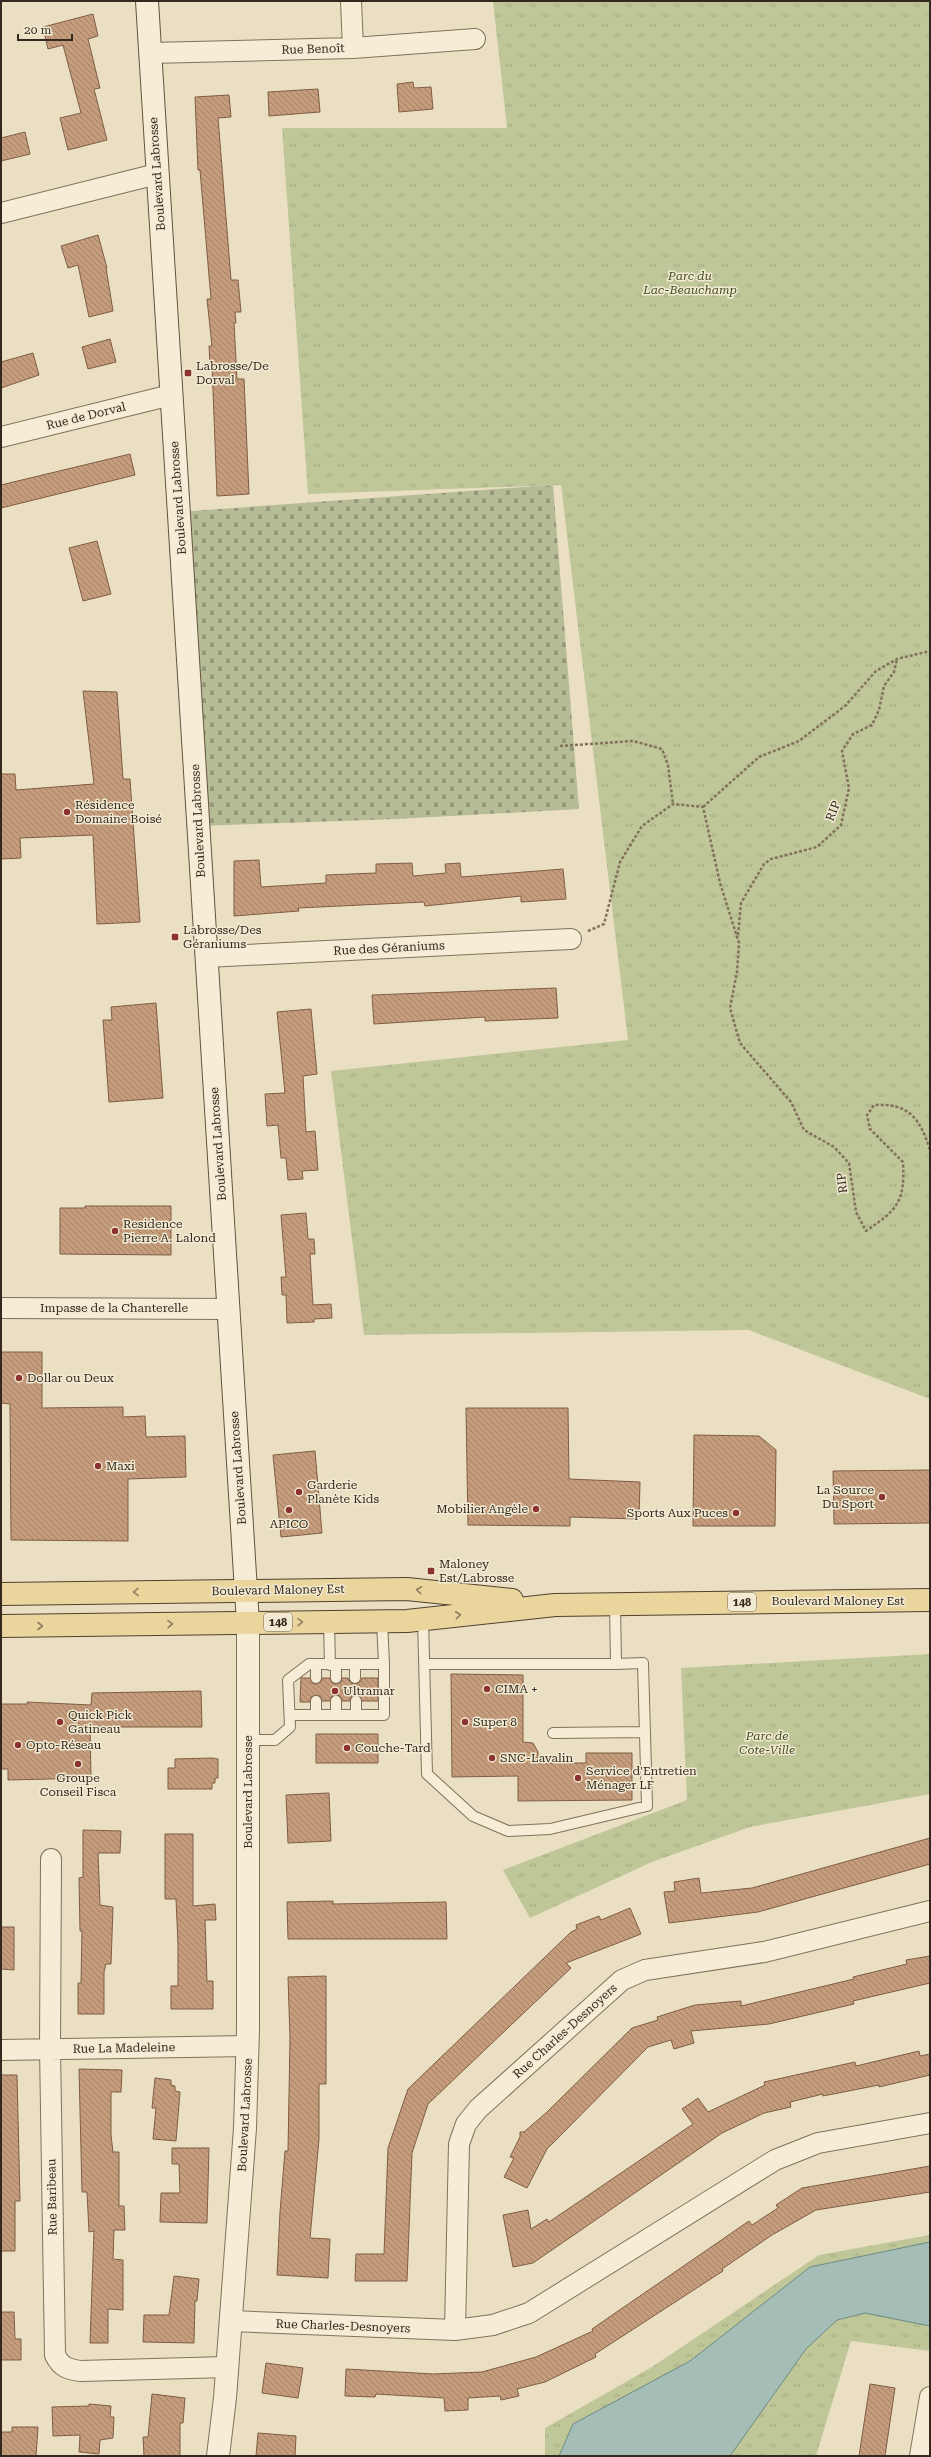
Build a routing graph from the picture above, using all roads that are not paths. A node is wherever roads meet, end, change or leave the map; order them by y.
1 (147, 1) edge
2 (351, 1) edge
3 (475, 39) dead end
4 (354, 48) junction
5 (150, 53) junction
6 (158, 174) junction
7 (1, 213) edge
8 (171, 395) junction
9 (1, 437) edge
10 (571, 939) road end
11 (206, 957) junction
12 (1, 1308) edge
13 (228, 1309) junction
14 (245, 1590) junction
15 (1, 1594) edge
16 (930, 1600) edge
17 (615, 1604) junction
18 (555, 1605) junction
19 (424, 1619) junction
20 (329, 1621) junction
21 (382, 1621) junction
22 (248, 1624) junction
23 (1, 1626) edge
24 (316, 1664) junction
25 (355, 1664) junction
26 (384, 1664) junction
27 (424, 1664) junction
28 (616, 1664) junction
29 (333, 1665) junction
30 (316, 1678) dead end
31 (336, 1678) dead end
32 (355, 1678) dead end
33 (336, 1701) dead end
34 (356, 1701) dead end
35 (316, 1702) dead end
36 (290, 1715) junction
37 (316, 1715) junction
38 (336, 1715) junction
39 (356, 1715) junction
40 (645, 1732) junction
41 (553, 1733) dead end
42 (248, 1740) junction
43 (51, 1859) dead end
44 (930, 1911) edge
45 (248, 2046) junction
46 (50, 2049) junction
47 (1, 2050) edge
48 (930, 2123) edge
49 (231, 2321) junction
50 (455, 2330) junction
51 (227, 2367) junction
52 (930, 2397) edge
53 (218, 2456) edge
54 (920, 2456) edge

1 - 5 main road, Boulevard Labrosse
2 - 4 street
3 - 4 street, Rue Benoît
4 - 5 street, Rue Benoît
5 - 6 main road, Boulevard Labrosse
6 - 7 street
6 - 8 main road, Boulevard Labrosse
8 - 9 street, Rue de Dorval
8 - 11 main road, Boulevard Labrosse
10 - 11 street, Rue des Géraniums
11 - 13 main road, Boulevard Labrosse
12 - 13 street, Impasse de la Chanterelle
13 - 14 main road, Boulevard Labrosse
14 -> 15 main road, Boulevard Maloney Est / 148
18 -> 14 main road, Boulevard Maloney Est / 148
14 - 22 main road, Boulevard Labrosse
16 - 17 main road, Boulevard Maloney Est / 148
17 - 18 main road, Boulevard Maloney Est / 148
17 - 28 lane
19 -> 18 main road, Boulevard Maloney Est / 148
19 - 21 main road, Boulevard Maloney Est / 148
19 - 27 lane
20 - 21 main road, Boulevard Maloney Est / 148
22 -> 20 main road, Boulevard Maloney Est / 148
20 - 29 lane
21 - 26 lane
23 -> 22 main road, Boulevard Maloney Est / 148
22 - 42 main road, Boulevard Labrosse
24 - 29 lane
24 - 30 lane
24 - 36 lane
25 - 26 lane
25 - 29 lane
25 - 32 lane
26 - 39 lane
27 - 28 lane
27 - 40 lane
28 - 40 lane
29 - 31 lane
33 - 38 lane
34 - 39 lane
35 - 37 lane
36 - 37 lane
36 - 42 lane
37 - 38 lane
38 - 39 lane
40 - 41 lane
42 - 45 main road, Boulevard Labrosse
43 - 46 street, Rue Baribeau
44 - 50 street, Rue Charles-Desnoyers
45 - 46 street, Rue La Madeleine
45 - 49 main road, Boulevard Labrosse
46 - 47 street, Rue La Madeleine
46 - 51 street, Rue Baribeau
48 - 50 street, Rue Charles-Desnoyers
49 - 50 street, Rue Charles-Desnoyers
49 - 51 main road, Boulevard Labrosse
51 - 53 main road, Boulevard Labrosse
52 - 54 street

